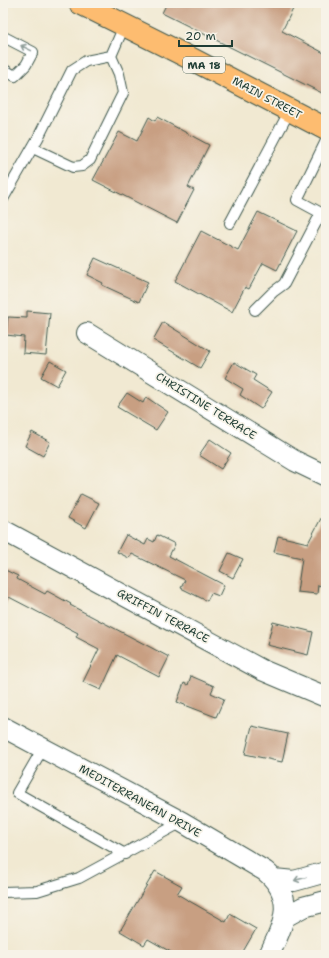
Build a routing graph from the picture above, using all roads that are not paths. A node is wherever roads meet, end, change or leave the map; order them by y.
1 (80, 3) edge
2 (124, 26) junction
3 (4, 37) edge
4 (111, 56) junction
5 (3, 69) edge
6 (290, 110) junction
7 (326, 129) edge
8 (326, 141) edge
9 (33, 148) junction
10 (3, 199) edge
11 (323, 219) edge
12 (230, 222) dead end
13 (255, 310) dead end
14 (87, 332) dead end
15 (326, 476) edge
16 (3, 530) edge
17 (326, 697) edge
18 (3, 726) edge
19 (43, 748) junction
20 (182, 822) junction
21 (125, 854) junction
22 (326, 872) edge
23 (274, 879) junction
24 (3, 892) edge
25 (326, 901) edge
26 (286, 917) junction
27 (273, 953) edge

1 - 2 main road, MAIN STREET / MA 18
2 - 4 lane
2 - 6 main road, MAIN STREET / MA 18
5 -> 3 lane
4 - 9 lane
4 - 9 lane
6 - 7 main road, MAIN STREET / MA 18
6 - 12 lane
8 - 11 lane
9 - 10 lane
11 - 13 lane
14 - 15 street, CHRISTINE TERRACE
16 - 17 street, GRIFFIN TERRACE
18 - 19 street, MEDITERRANEAN DRIVE
19 - 20 street, MEDITERRANEAN DRIVE
19 - 21 lane
20 - 21 lane
20 - 23 street, MEDITERRANEAN DRIVE
21 - 24 lane
22 -> 23 street, MEDITERRANEAN DRIVE
23 - 26 street, MEDITERRANEAN DRIVE
25 - 26 street
26 - 27 street, MEDITERRANEAN DRIVE

